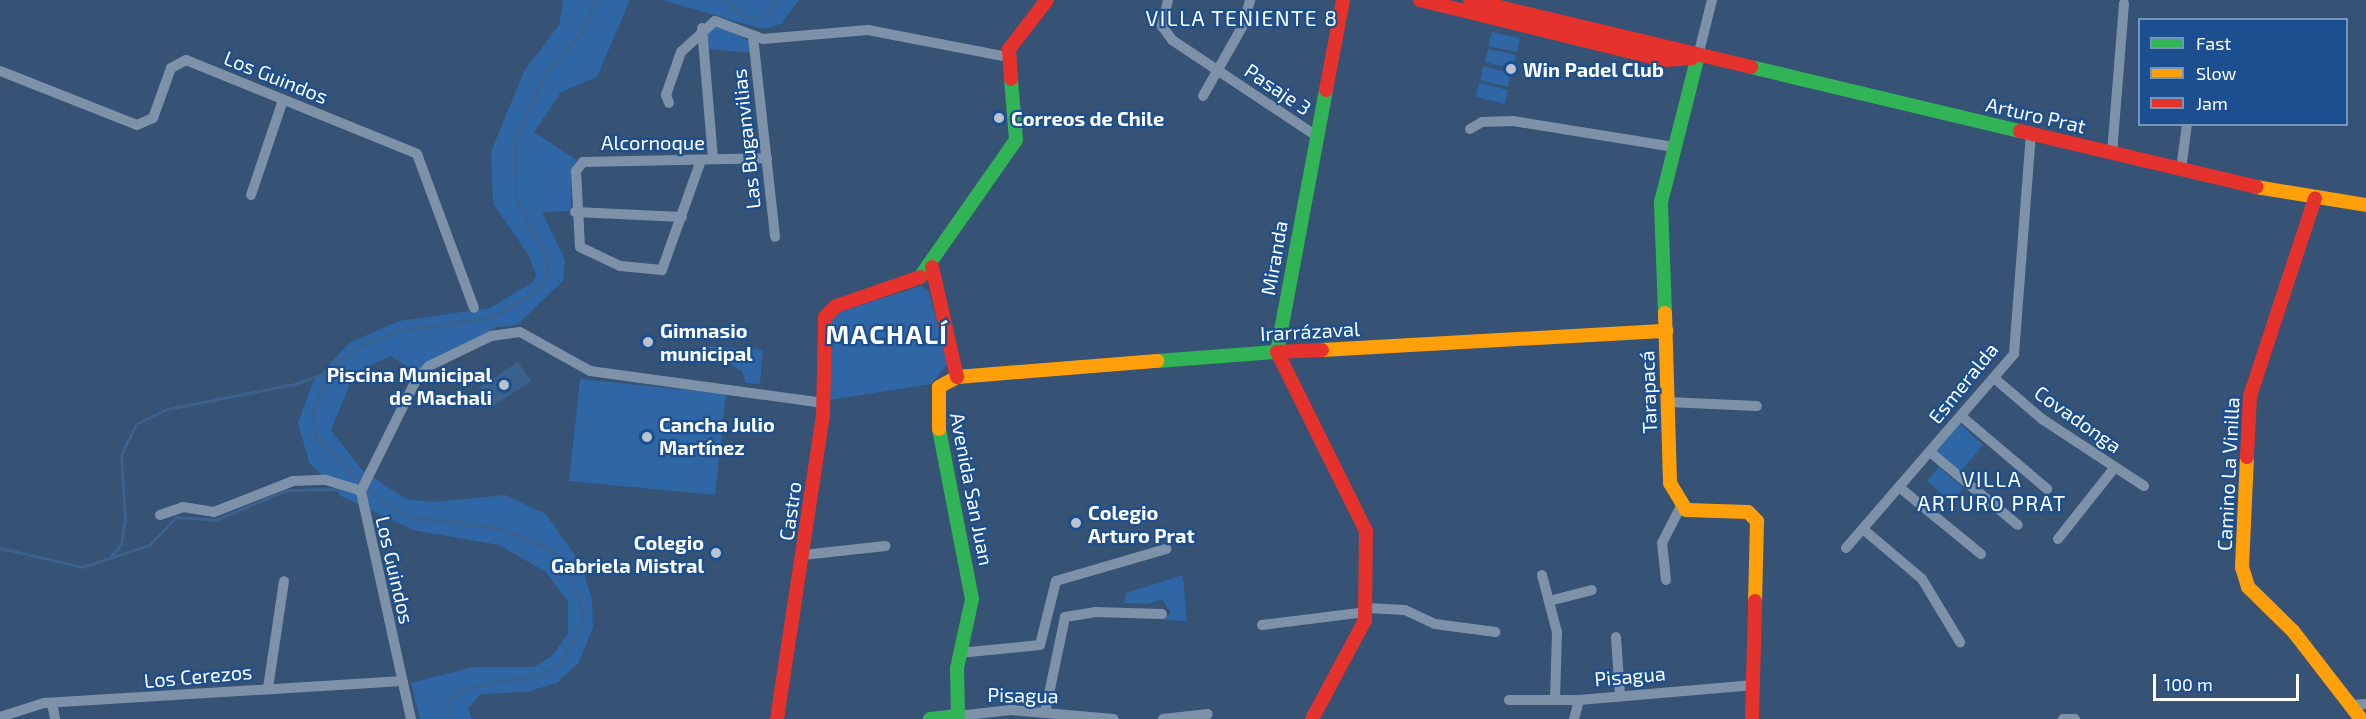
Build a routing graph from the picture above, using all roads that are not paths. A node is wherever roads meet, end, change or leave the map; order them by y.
1 (1047, 0) edge
2 (1168, 0) edge
3 (1250, 0) edge
4 (1343, 0) edge
5 (1420, 0) edge
6 (1470, 0) edge
7 (1712, 0) edge
8 (2124, 3) dead end
9 (702, 28) junction
10 (753, 37) junction
11 (1698, 56) junction
12 (1008, 57) junction
13 (1218, 70) junction
14 (0, 71) edge
15 (1203, 96) dead end
16 (283, 99) junction
17 (669, 103) dead end
18 (2187, 126) edge
19 (1470, 129) dead end
20 (2031, 133) junction
21 (1318, 137) junction
22 (1674, 147) junction
23 (2112, 153) junction
24 (766, 158) junction
25 (713, 159) junction
26 (700, 163) junction
27 (2181, 169) junction
28 (251, 195) dead end
29 (2315, 198) junction
30 (2366, 205) edge
31 (575, 212) junction
32 (682, 217) junction
33 (775, 237) dead end
34 (932, 267) junction
35 (474, 308) dead end
36 (1666, 331) junction
37 (1277, 352) junction
38 (957, 377) junction
39 (1994, 378) junction
40 (1668, 402) junction
41 (824, 403) junction
42 (1757, 406) dead end
43 (1961, 416) junction
44 (1930, 452) junction
45 (2115, 467) junction
46 (2144, 486) dead end
47 (363, 487) junction
48 (1899, 487) junction
49 (2048, 489) dead end
50 (1681, 506) junction
51 (160, 515) dead end
52 (2018, 525) dead end
53 (1863, 529) junction
54 (2058, 538) dead end
55 (886, 546) dead end
56 (1846, 548) dead end
57 (1166, 549) dead end
58 (1981, 554) dead end
59 (803, 555) junction
60 (1542, 575) dead end
61 (1666, 580) dead end
62 (284, 581) dead end
63 (1592, 590) dead end
64 (1549, 601) junction
65 (1367, 610) junction
66 (1162, 614) dead end
67 (1262, 625) dead end
68 (1495, 632) dead end
69 (1616, 637) dead end
70 (1960, 642) dead end
71 (959, 653) junction
72 (402, 681) junction
73 (1754, 685) junction
74 (268, 688) junction
75 (1620, 696) junction
76 (1509, 700) dead end
77 (1555, 700) junction
78 (1579, 700) junction
79 (52, 703) junction
80 (2366, 704) edge
81 (2350, 705) junction
82 (1045, 713) junction
83 (1208, 714) dead end
84 (0, 717) edge
85 (958, 717) edge
86 (55, 719) edge
87 (411, 719) edge
88 (777, 719) edge
89 (930, 719) edge
90 (1114, 719) edge
91 (1163, 719) edge
92 (1312, 719) edge
93 (1574, 719) edge
94 (1752, 719) edge
95 (2063, 719) edge
96 (2075, 719) edge
97 (2361, 719) edge

1 - 12 main road
2 - 13 street, Pasaje 3
3 - 13 street
4 - 21 main road, Miranda
5 - 11 main road, Arturo Prat
6 - 11 main road, Arturo Prat
7 - 11 street, Tarapacá
8 - 23 street
9 - 10 street
9 - 17 street
9 - 25 street
10 - 12 street
10 - 24 street, Las Buganvilias
11 - 20 main road, Arturo Prat
11 - 22 main road, Tarapacá
12 - 34 main road
13 - 15 street
13 - 21 street, Pasaje 3
14 - 16 street, Los Guindos
16 - 28 street
16 - 35 street, Los Guindos
18 - 27 street
19 - 22 street
20 - 23 main road, Arturo Prat
20 - 39 street, Esmeralda
21 - 37 main road, Miranda
22 - 36 main road, Tarapacá
23 - 27 main road, Arturo Prat
24 - 25 street, Alcornoque
24 - 33 street, Las Buganvilias
25 - 26 street, Alcornoque
26 - 31 street, Alcornoque
26 - 32 street
27 - 29 main road, Arturo Prat
29 - 30 main road, Arturo Prat
29 - 81 main road, Camino La Vinilla
31 - 32 street
31 - 32 street
34 - 38 main road
34 - 41 main road, Castro
36 - 37 main road, Irarrázaval
36 - 40 main road, Tarapacá
37 - 38 main road, Irarrázaval
37 - 65 main road
38 - 71 main road, Avenida San Juan
39 - 43 street, Esmeralda
39 - 45 street, Covadonga
40 - 42 street
40 - 50 main road, Tarapacá
41 - 47 street
41 - 59 main road, Castro
43 - 44 street, Esmeralda
43 - 49 street
44 - 48 street, Esmeralda
44 - 52 street
45 - 46 street, Covadonga
45 - 54 street
47 - 51 street
47 - 72 street, Los Guindos
48 - 53 street, Esmeralda
48 - 58 street
50 - 61 street
50 - 73 main road
53 - 56 street, Esmeralda
53 - 70 street
55 - 59 street
57 - 71 street
59 - 88 main road, Castro
60 - 64 street
62 - 74 street
63 - 64 street
64 - 77 street
65 - 67 street
65 - 68 street
65 - 92 main road
66 - 82 street
69 - 75 street
71 - 85 main road, Avenida San Juan
72 - 74 street, Los Cerezos
72 - 87 street, Los Guindos
73 - 75 street, Pisagua
73 - 94 main road
74 - 79 street, Los Cerezos
75 - 78 street, Pisagua
76 - 77 street, Pisagua
77 - 78 street, Pisagua
78 - 93 street
79 - 84 street, Los Cerezos
79 - 86 street
80 - 81 street
81 - 97 main road, Camino La Vinilla
82 - 85 street, Pisagua
82 - 90 street, Pisagua
83 - 91 street
85 - 89 main road, Pisagua
95 - 96 street

